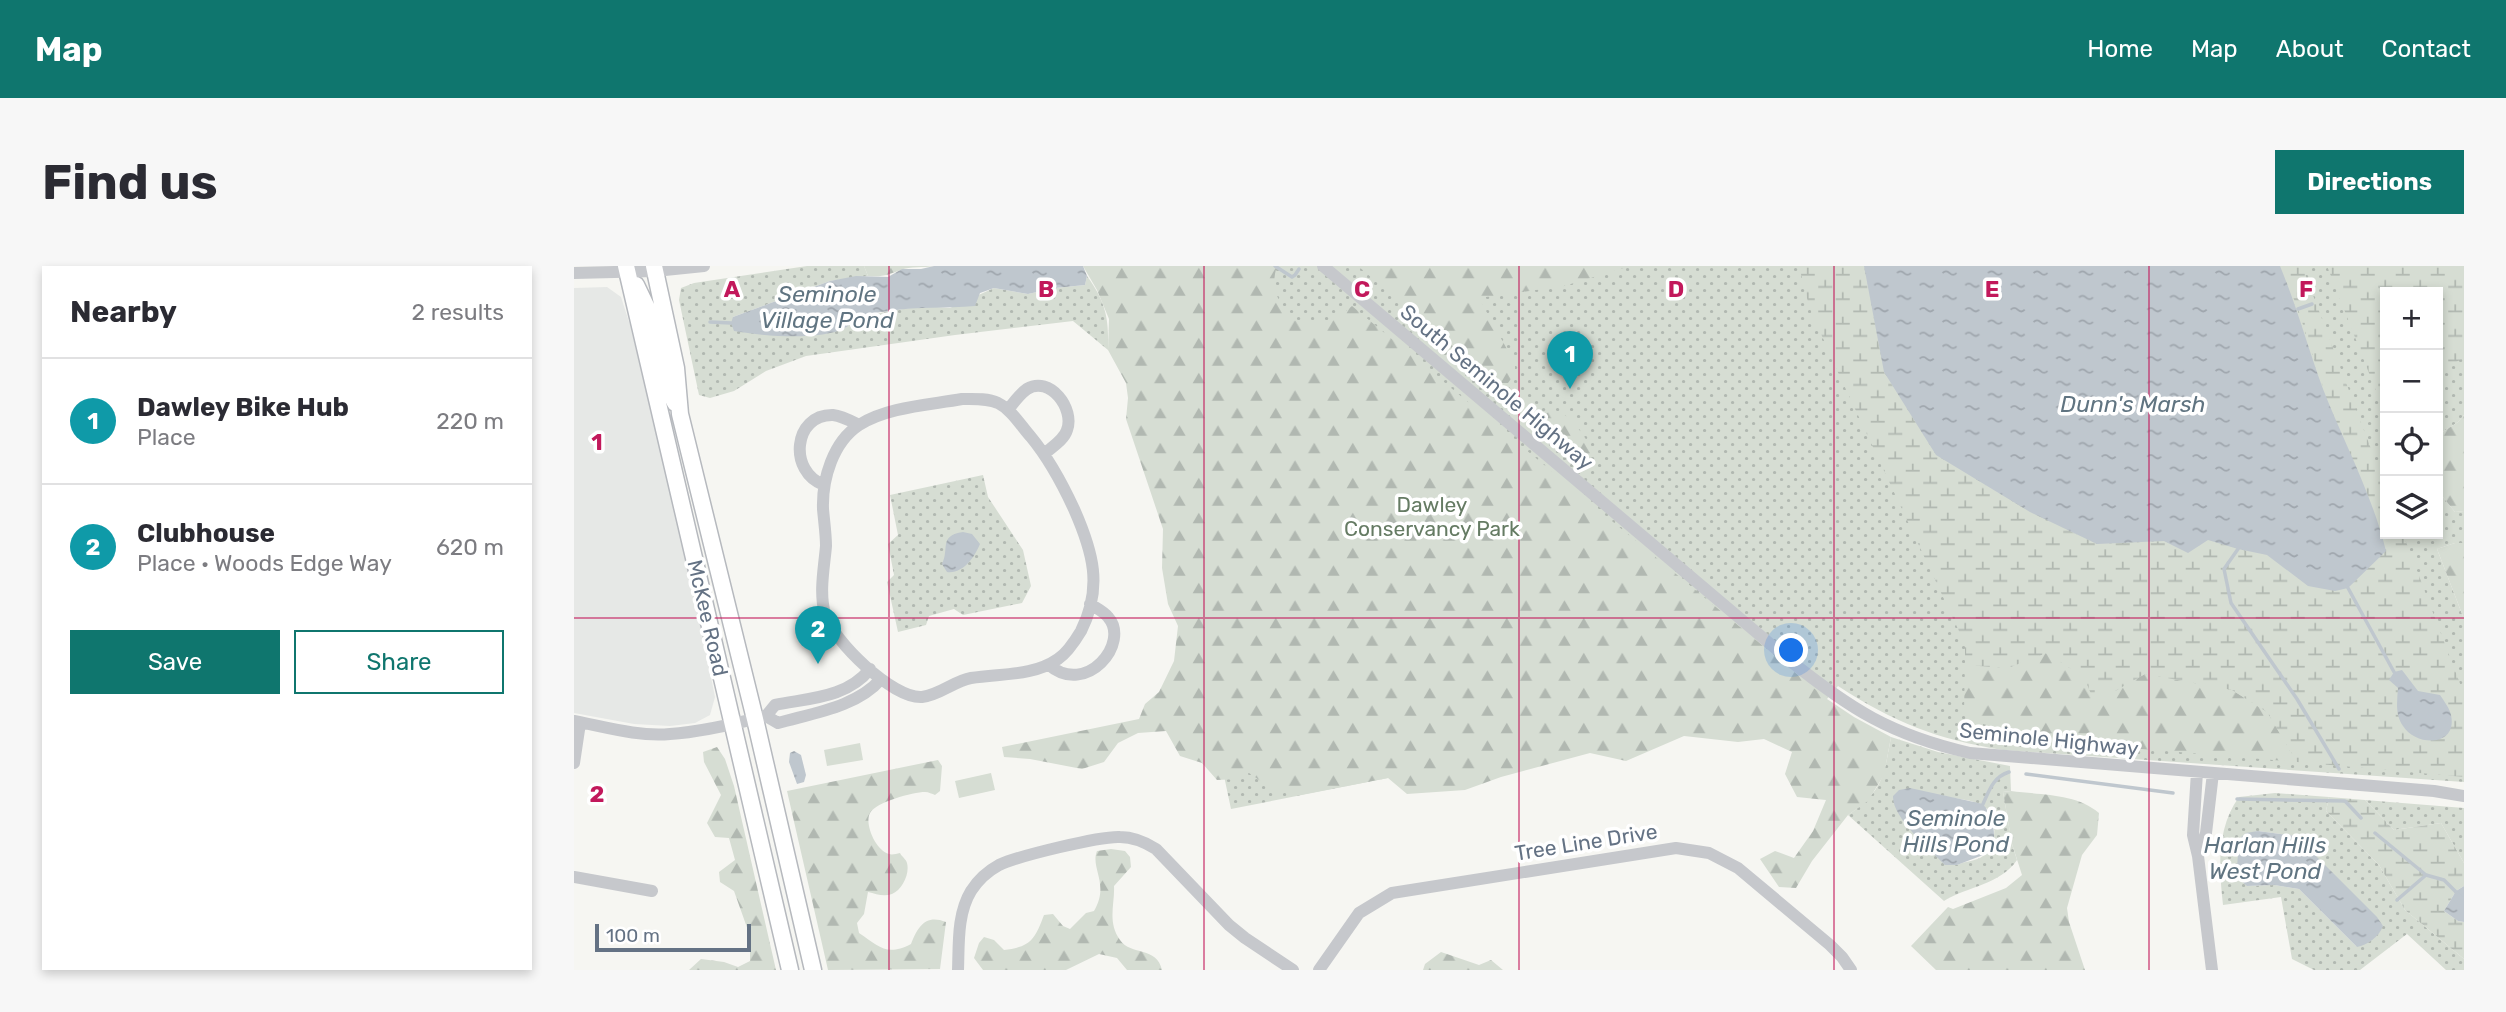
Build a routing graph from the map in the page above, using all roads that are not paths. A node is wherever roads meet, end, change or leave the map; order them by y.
1 (704, 266) edge
2 (1323, 266) edge
3 (627, 269) edge
4 (654, 269) edge
5 (574, 273) edge
6 (1008, 410) junction
7 (680, 414) junction
8 (859, 425) junction
9 (1044, 454) junction
10 (824, 485) junction
11 (1613, 512) joint
12 (1090, 604) junction
13 (1049, 664) junction
14 (870, 669) junction
15 (881, 679) junction
16 (749, 720) junction
17 (577, 722) edge
18 (574, 764) edge
19 (2197, 772) junction
20 (2213, 773) junction
21 (2434, 791) junction
22 (2464, 791) edge
23 (2464, 796) edge
24 (2198, 856) junction
25 (574, 877) edge
26 (652, 891) dead end
27 (790, 970) edge
28 (813, 970) edge
29 (958, 970) edge
30 (1293, 970) edge
31 (1319, 970) edge
32 (1852, 970) edge
33 (2212, 970) edge

1 - 4 street
2 - 11 street, South Seminole Highway
3 - 4 street
3 - 5 street
3 - 7 main road
3 - 16 main road, McKee Road
4 - 7 main road, McKee Road
6 - 8 street
6 - 9 street
6 - 9 street
7 - 16 main road, McKee Road
8 - 10 street
8 - 10 street
9 - 12 street
10 - 14 street
11 - 19 street, Seminole Highway
12 - 13 street
12 - 13 street
13 - 15 street
14 - 15 street
14 - 16 street
15 - 16 street
16 - 17 street
16 - 27 main road, McKee Road
16 - 28 main road, McKee Road
17 - 18 street
19 - 20 street, Seminole Highway
19 - 24 street
20 - 21 street, Seminole Highway
20 - 24 street
21 - 22 street, Seminole Highway
21 - 23 street, Seminole Highway
24 - 33 street
25 - 26 street
29 - 30 street
31 - 32 street, Tree Line Drive

